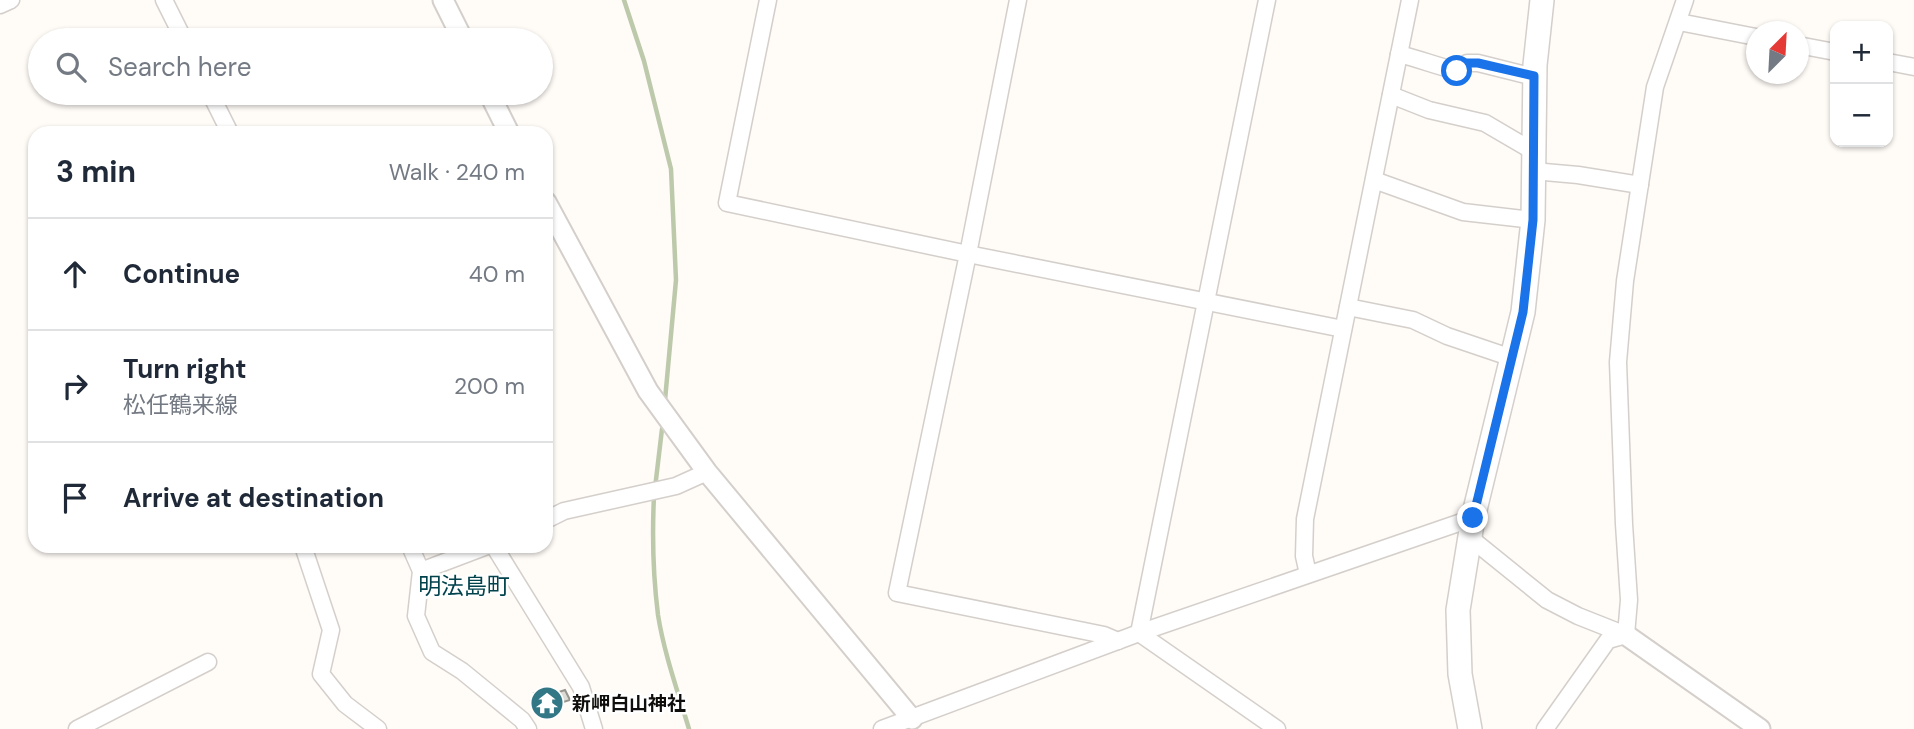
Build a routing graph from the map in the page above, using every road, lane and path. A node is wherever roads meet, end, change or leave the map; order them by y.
1 (10, 0) edge
2 (164, 0) edge
3 (443, 0) edge
4 (768, 0) edge
5 (1018, 0) edge
6 (1266, 0) edge
7 (1410, 0) edge
8 (1542, 0) edge
9 (1685, 0) edge
10 (0, 5) edge
11 (1679, 22) junction
12 (178, 28) edge
13 (457, 28) edge
14 (1746, 35) edge
15 (1809, 47) edge
16 (1830, 51) edge
17 (1399, 54) junction
18 (1893, 63) edge
19 (1914, 67) edge
20 (1534, 76) junction
21 (1391, 95) junction
22 (216, 105) edge
23 (495, 105) edge
24 (226, 126) edge
25 (506, 126) edge
26 (1533, 161) junction
27 (1374, 180) junction
28 (1640, 185) junction
29 (553, 215) edge
30 (1533, 220) junction
31 (968, 254) junction
32 (1206, 302) junction
33 (1348, 307) junction
34 (1343, 329) junction
35 (1512, 358) junction
36 (707, 472) junction
37 (553, 516) edge
38 (1471, 528) junction
39 (305, 553) edge
40 (413, 553) edge
41 (469, 553) edge
42 (498, 553) edge
43 (421, 571) junction
44 (1308, 574) junction
45 (1139, 633) junction
46 (1626, 635) junction
47 (1118, 641) junction
48 (208, 662) dead end
49 (916, 724) edge
50 (77, 729) edge
51 (377, 729) edge
52 (528, 729) edge
53 (594, 729) edge
54 (883, 729) edge
55 (1278, 729) edge
56 (1470, 729) edge
57 (1545, 729) edge
58 (1760, 729) edge

1 - 10 street
2 - 12 street
3 - 13 street
4 - 31 street
5 - 31 street
6 - 32 street
7 - 17 street
8 - 20 main road
9 - 11 street
11 - 14 street
11 - 28 street
15 - 16 street
17 - 20 street
17 - 21 street
18 - 19 street
20 - 26 main road
21 - 26 street
21 - 27 street
22 - 24 street
23 - 25 street
26 - 28 street
26 - 30 main road
27 - 30 street
27 - 33 street
28 - 46 street
29 - 36 street
30 - 35 main road
31 - 32 street
31 - 47 street
32 - 34 street
32 - 45 street
33 - 34 street
33 - 35 street
34 - 44 street
35 - 38 main road
36 - 37 street
36 - 49 street
38 - 44 street
38 - 46 street
38 - 56 main road
39 - 51 street
40 - 43 street
41 - 43 street
42 - 53 street
43 - 52 street
44 - 45 street
45 - 47 street
45 - 55 street
46 - 57 street
46 - 58 street
47 - 49 street
48 - 50 street
49 - 54 street

